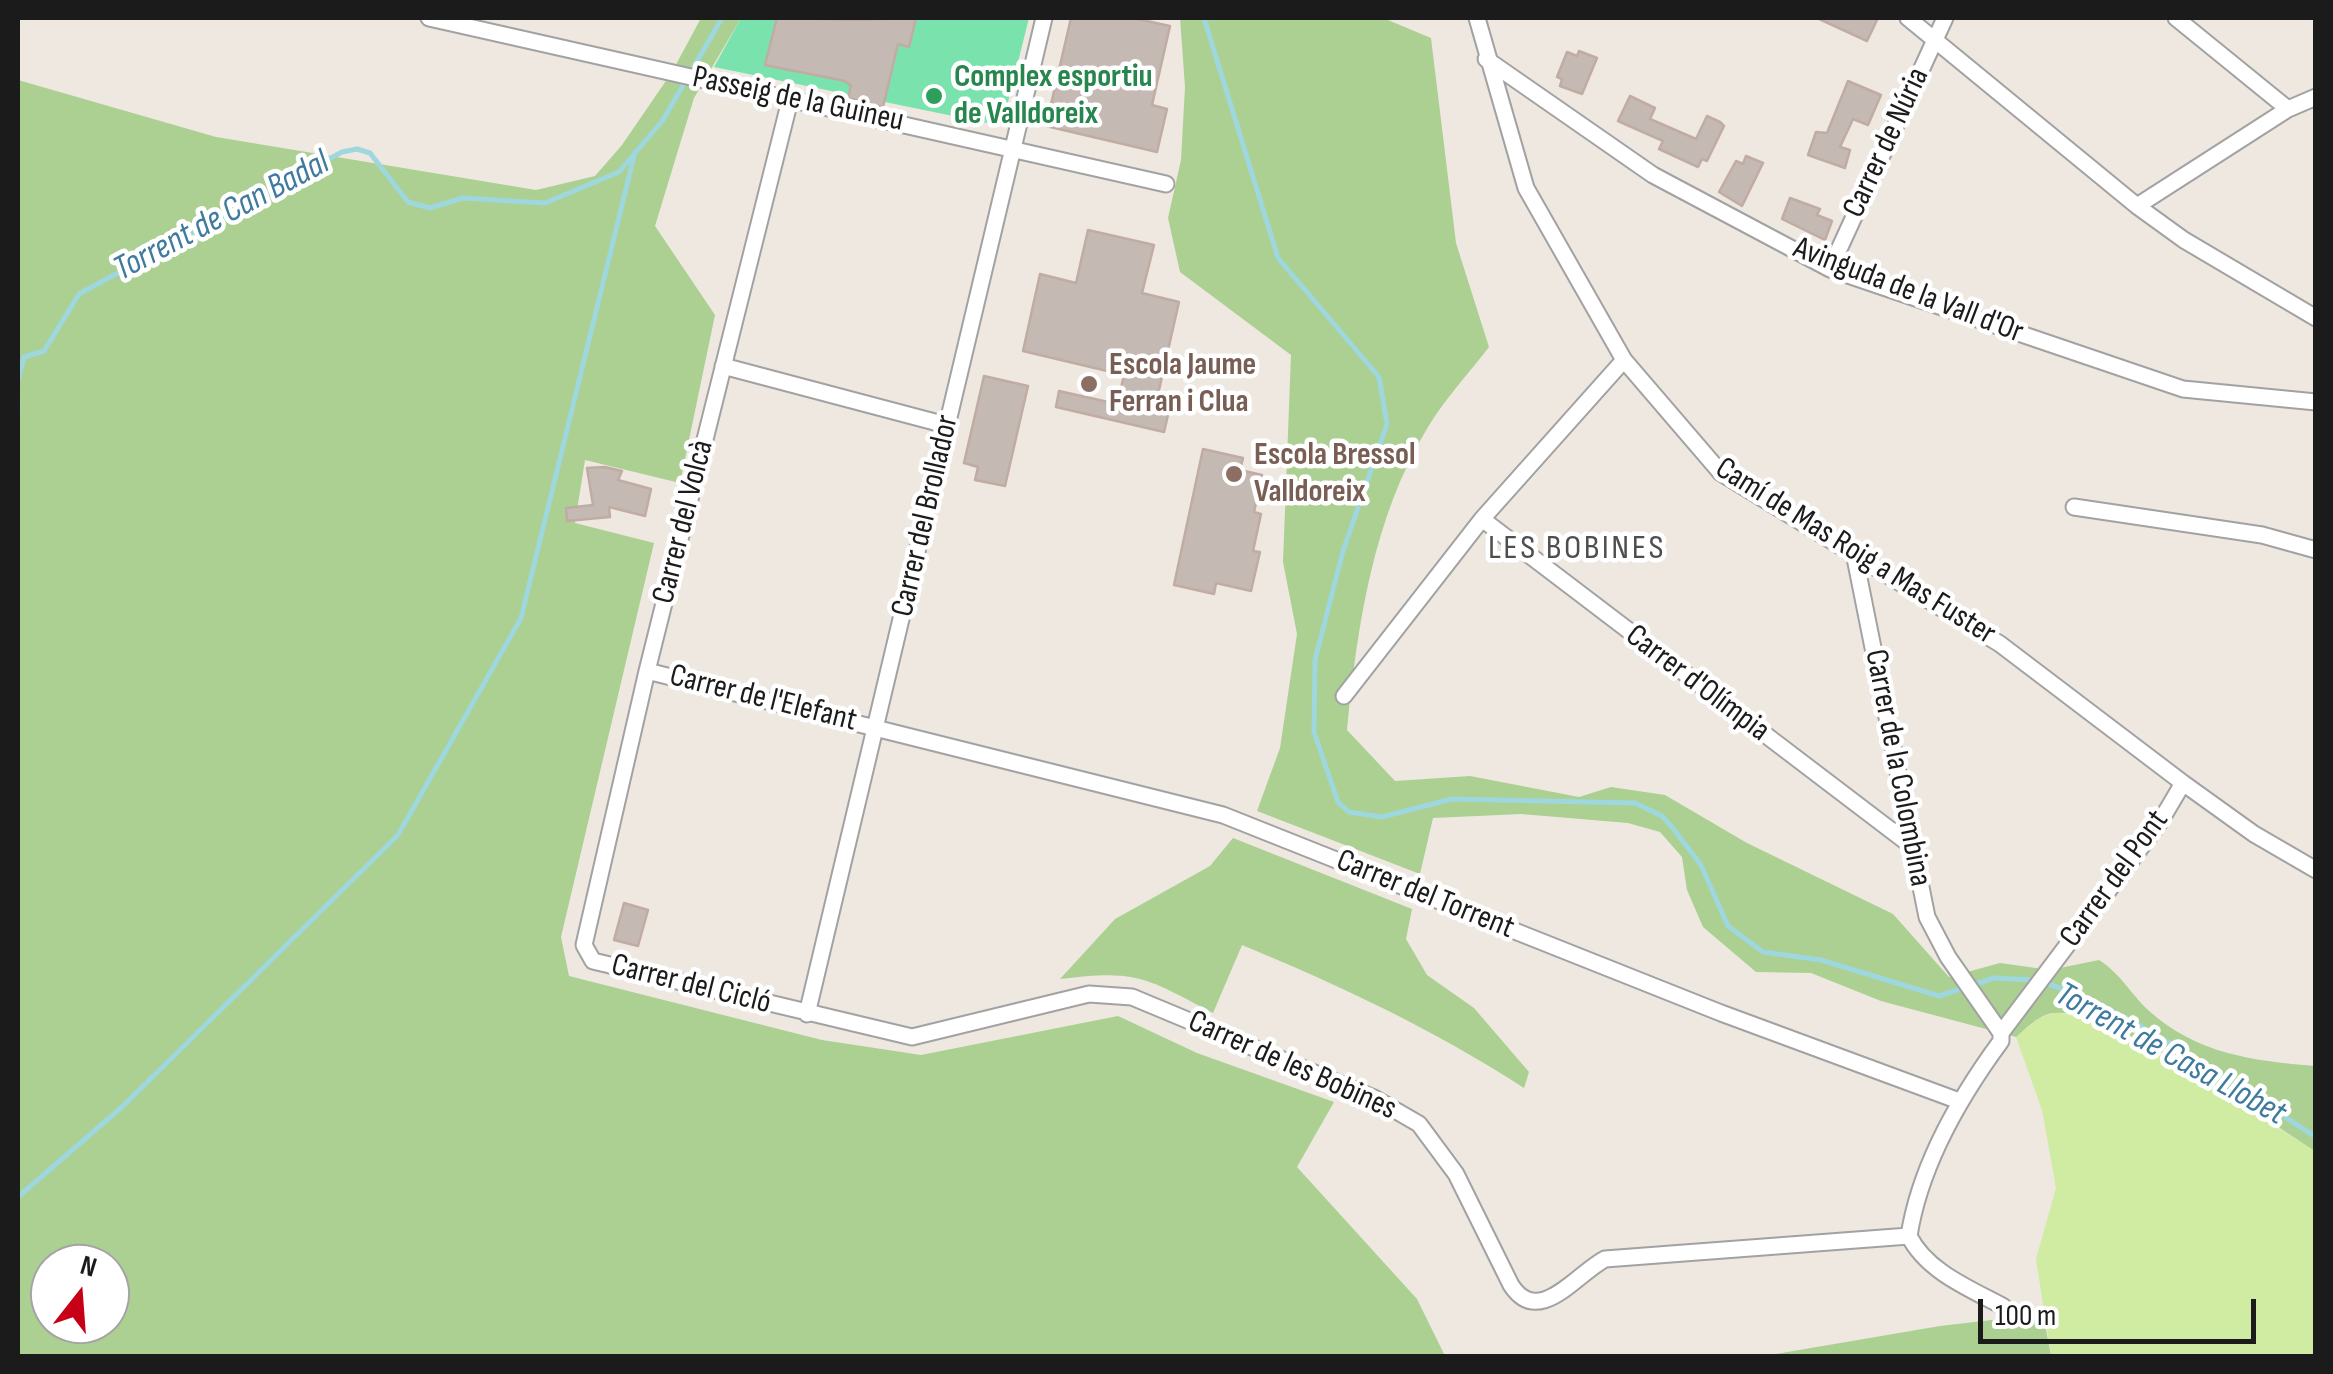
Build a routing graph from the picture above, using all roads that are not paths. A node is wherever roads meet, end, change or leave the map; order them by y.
1 (429, 18) edge
2 (1044, 18) edge
3 (1477, 18) edge
4 (1908, 18) edge
5 (1945, 18) edge
6 (2176, 18) edge
7 (1936, 38) junction
8 (1486, 59) junction
9 (2316, 97) edge
10 (790, 100) junction
11 (2288, 109) junction
12 (1013, 146) junction
13 (1166, 184) dead end
14 (2137, 206) junction
15 (1830, 268) junction
16 (2316, 318) edge
17 (1624, 360) junction
18 (722, 366) junction
19 (2316, 402) edge
20 (946, 425) junction
21 (2074, 507) dead end
22 (1482, 519) junction
23 (2316, 550) edge
24 (1854, 552) junction
25 (648, 670) junction
26 (1344, 696) dead end
27 (879, 728) junction
28 (2182, 783) junction
29 (1913, 847) junction
30 (2316, 870) edge
31 (584, 945) joint
32 (807, 1014) junction
33 (2002, 1033) junction
34 (1959, 1100) junction
35 (1909, 1236) junction
36 (2004, 1307) dead end

1 - 10 street, Passeig de la Guineu
2 - 12 street, Carrer del Brollador
3 - 8 street, Camí de Mas Roig a Mas Fuster
4 - 7 street
5 - 7 street, Carrer de Núria
6 - 11 street
7 - 14 street
7 - 15 street, Carrer de Núria
8 - 15 street, Avinguda de la Vall d'Or
8 - 17 street, Camí de Mas Roig a Mas Fuster
9 - 11 street
10 - 12 street, Passeig de la Guineu
10 - 18 street, Carrer del Volcà
11 - 14 street
12 - 13 street, Passeig de la Guineu
12 - 20 street, Carrer del Brollador
14 - 16 street
15 - 19 street, Avinguda de la Vall d'Or
17 - 22 street
17 - 24 street, Camí de Mas Roig a Mas Fuster
18 - 20 street
18 - 25 street, Carrer del Volcà
20 - 27 street, Carrer del Brollador
21 - 23 street
22 - 26 street
22 - 29 street, Carrer d'Olímpia
24 - 28 street, Camí de Mas Roig a Mas Fuster
24 - 29 street, Carrer de la Colombina
25 - 27 street, Carrer de l'Elefant
25 - 31 street, Carrer del Volcà
27 - 32 street, Carrer del Brollador
27 - 34 street, Carrer del Torrent
28 - 30 street, Camí de Mas Roig a Mas Fuster
28 - 33 street, Carrer del Pont
29 - 33 street, Carrer de la Colombina
31 - 32 street, Carrer del Cicló
32 - 35 street, Carrer de les Bobines
33 - 34 street, Carrer del Pont
34 - 35 street, Carrer del Pont
35 - 36 street

